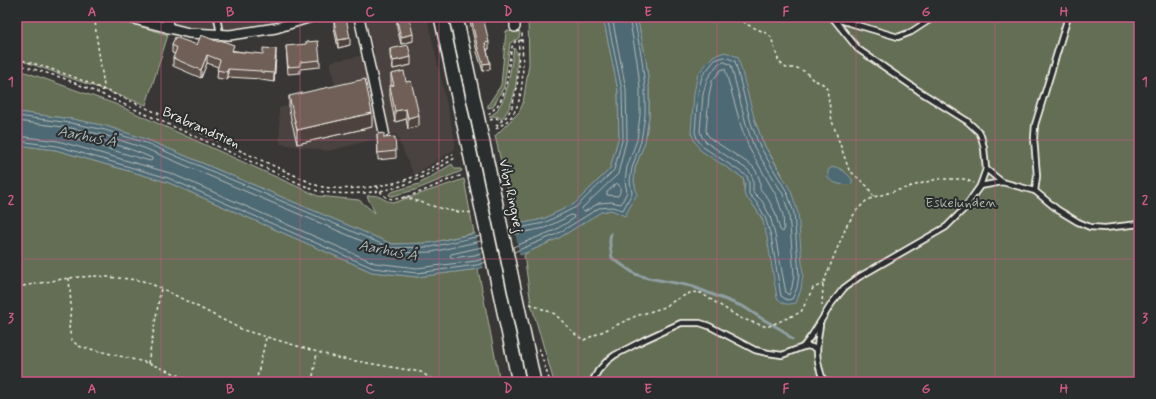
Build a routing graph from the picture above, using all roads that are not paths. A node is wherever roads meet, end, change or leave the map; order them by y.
1 (126, 17) edge
2 (167, 17) edge
3 (217, 17) edge
4 (311, 17) edge
5 (359, 17) edge
6 (441, 17) edge
7 (456, 17) edge
8 (515, 17) edge
9 (934, 17) edge
10 (1068, 17) edge
11 (832, 18) edge
12 (850, 23) junction
13 (515, 27) dead end
14 (168, 28) junction
15 (844, 32) junction
16 (220, 34) junction
17 (384, 132) edge
18 (986, 169) junction
19 (1002, 182) junction
20 (980, 186) junction
21 (1036, 191) junction
22 (1139, 224) edge
23 (521, 319) junction
24 (820, 321) junction
25 (803, 347) junction
26 (817, 349) junction
27 (519, 382) edge
28 (534, 382) edge
29 (541, 382) edge
30 (592, 382) edge
31 (824, 382) edge

1 - 14 street
2 - 14 street
3 - 16 lane
4 - 16 street
5 - 17 street
6 - 27 main road
7 - 23 main road, Viby Ringvej
8 - 13 street
9 - 12 lane
10 - 21 lane
11 - 12 lane
11 - 15 lane
12 - 15 lane
14 - 16 street
15 - 18 lane
18 - 19 lane
18 - 20 lane
19 - 20 lane
19 - 21 lane
20 - 24 lane
21 - 22 lane
23 - 28 main road, Viby Ringvej
23 - 29 main road
24 - 25 lane
24 - 26 lane
25 - 26 lane
25 - 30 lane
26 - 31 lane

